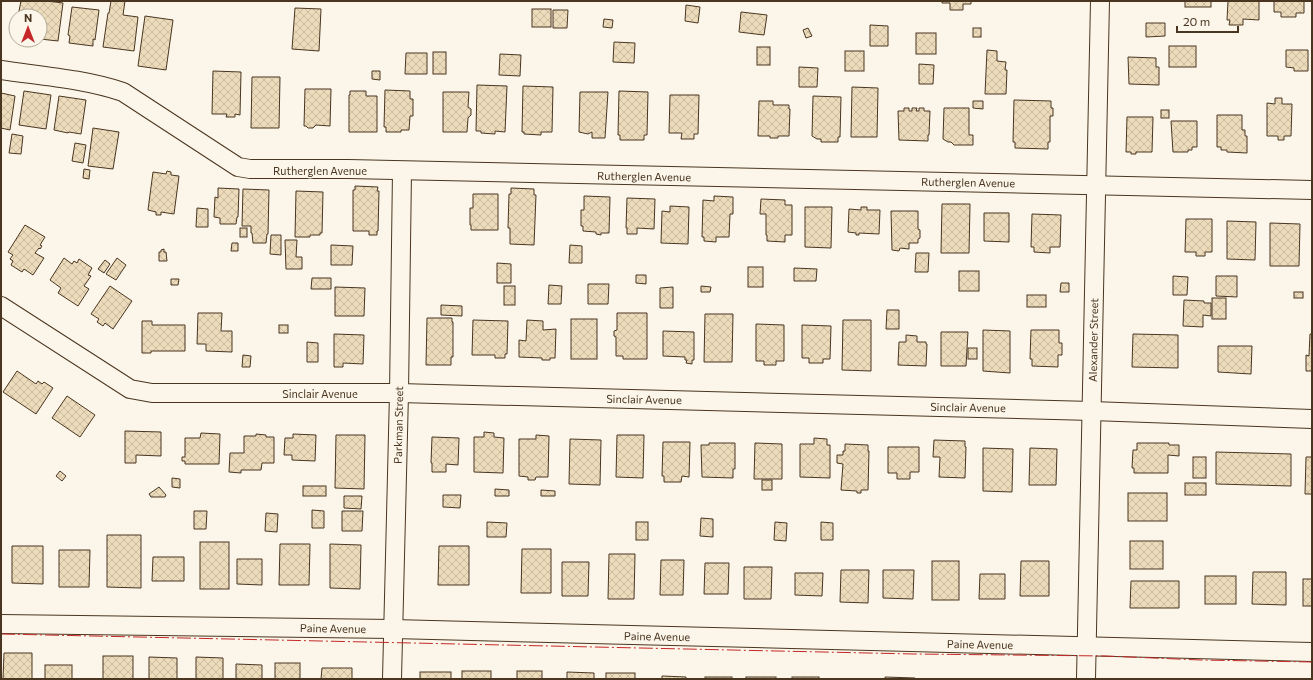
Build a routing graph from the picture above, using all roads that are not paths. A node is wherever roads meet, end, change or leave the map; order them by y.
1 (1100, 1) edge
2 (1, 70) edge
3 (402, 171) junction
4 (1096, 185) junction
5 (1312, 190) edge
6 (1, 306) edge
7 (399, 393) junction
8 (1092, 411) junction
9 (1312, 419) edge
10 (1, 624) edge
11 (393, 629) junction
12 (1087, 646) junction
13 (1312, 652) edge
14 (392, 679) edge
15 (1086, 679) edge

1 - 4 street, Alexander Street
2 - 3 street, Rutherglen Avenue
3 - 4 street, Rutherglen Avenue
3 - 7 street, Parkman Street
4 - 5 street, Rutherglen Avenue
4 - 8 street, Alexander Street
6 - 7 street, Sinclair Avenue
7 - 8 street, Sinclair Avenue
7 - 11 street, Parkman Street
8 - 9 street, Sinclair Avenue
8 - 12 street, Alexander Street
10 - 11 street, Paine Avenue
11 - 12 street, Paine Avenue
11 - 14 street, Parkman Street
12 - 13 street, Paine Avenue
12 - 15 street, Alexander Street

